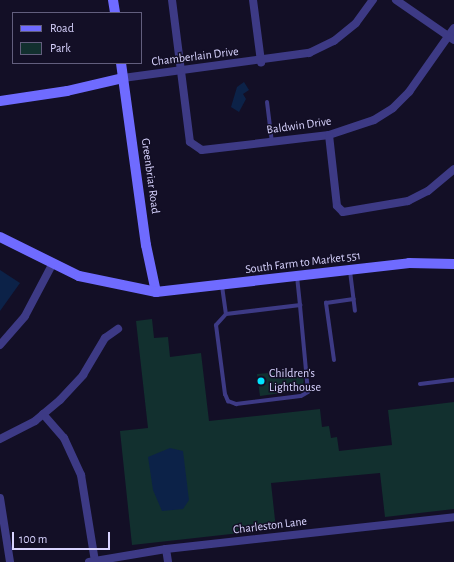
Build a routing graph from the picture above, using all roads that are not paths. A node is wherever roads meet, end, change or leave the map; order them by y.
1 (113, 0) edge
2 (172, 0) edge
3 (253, 0) edge
4 (373, 0) edge
5 (396, 0) edge
6 (115, 12) edge
7 (454, 28) edge
8 (451, 38) edge
9 (261, 62) junction
10 (121, 64) edge
11 (181, 72) junction
12 (123, 78) junction
13 (0, 101) edge
14 (267, 102) dead end
15 (329, 135) junction
16 (272, 142) junction
17 (454, 169) edge
18 (0, 237) edge
19 (454, 264) edge
20 (52, 265) junction
21 (350, 270) junction
22 (297, 277) junction
23 (222, 286) junction
24 (156, 292) junction
25 (354, 299) junction
26 (300, 305) junction
27 (355, 311) dead end
28 (226, 314) junction
29 (118, 329) dead end
30 (0, 345) edge
31 (334, 360) dead end
32 (454, 380) edge
33 (420, 384) dead end
34 (43, 414) junction
35 (0, 439) edge
36 (0, 498) edge
37 (454, 517) edge
38 (166, 549) junction
39 (92, 561) edge
40 (10, 562) edge
41 (168, 562) edge

1 - 6 main road
2 - 11 street
3 - 9 street
4 - 9 street, Chamberlain Drive
5 - 8 street
7 - 8 street, Baldwin Drive
8 - 15 street, Baldwin Drive
9 - 11 street, Chamberlain Drive
10 - 12 main road, Greenbriar Road
11 - 12 street, Chamberlain Drive
11 - 16 street, Baldwin Drive
12 - 13 main road, Chamberlain Drive
12 - 24 main road, Greenbriar Road
14 - 16 lane
15 - 16 street, Baldwin Drive
15 - 17 street
18 - 20 main road, South Farm to Market 551
19 - 21 main road, South Farm to Market 551
20 - 24 main road, South Farm to Market 551
20 - 30 street
21 - 22 main road, South Farm to Market 551
21 - 25 lane
22 - 23 main road, South Farm to Market 551
22 - 26 lane
23 - 24 main road, South Farm to Market 551
23 - 28 lane
25 - 27 lane
25 - 31 lane
26 - 28 lane
26 - 28 lane
29 - 34 street
32 - 33 lane
34 - 35 street
34 - 39 street
36 - 40 street
37 - 38 street, Charleston Lane
38 - 39 street, Charleston Lane
38 - 41 street

